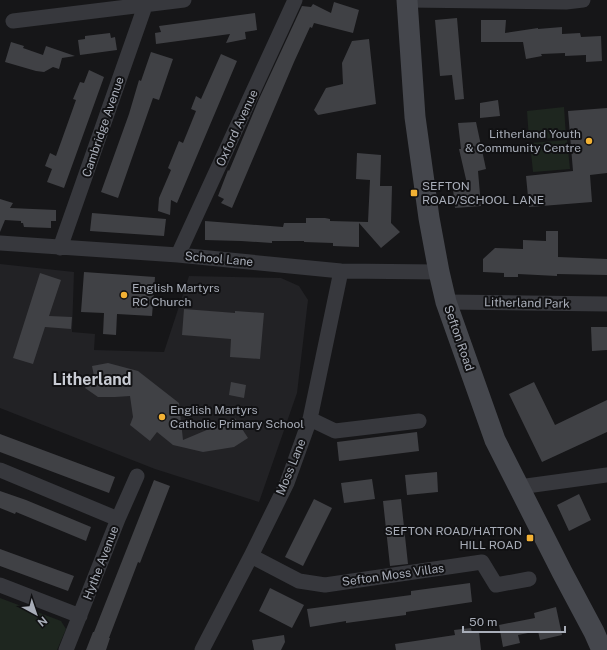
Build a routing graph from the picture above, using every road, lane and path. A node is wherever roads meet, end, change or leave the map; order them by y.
1 (184, 0) edge
2 (295, 0) edge
3 (407, 0) edge
4 (583, 0) edge
5 (145, 6) junction
6 (13, 21) dead end
7 (0, 243) edge
8 (60, 248) junction
9 (178, 255) junction
10 (341, 271) junction
11 (439, 272) junction
12 (446, 302) junction
13 (607, 304) edge
14 (310, 419) junction
15 (419, 421) dead end
16 (0, 470) edge
17 (607, 475) edge
18 (137, 476) dead end
19 (519, 487) junction
20 (118, 519) junction
21 (252, 556) junction
22 (529, 579) dead end
23 (0, 585) edge
24 (80, 616) junction
25 (601, 637) edge
26 (66, 650) edge
27 (202, 650) edge

1 - 5 street
2 - 9 street, Oxford Avenue
3 - 4 street
3 - 11 main road, Sefton Road
5 - 6 street
5 - 8 street, Cambridge Avenue
7 - 8 street, School Lane
8 - 9 street, School Lane
9 - 10 street, School Lane
10 - 11 street, School Lane
10 - 14 street, Moss Lane
11 - 12 main road, Sefton Road
12 - 13 street, Litherland Park
12 - 19 main road, Sefton Road
14 - 15 street
14 - 21 street, Moss Lane
16 - 20 street
17 - 19 street
18 - 20 street, Hythe Avenue
19 - 25 main road, Sefton Road
20 - 24 street, Hythe Avenue
21 - 22 street, Sefton Moss Villas
21 - 27 street, Moss Lane
23 - 24 street
24 - 26 street, Hythe Avenue

